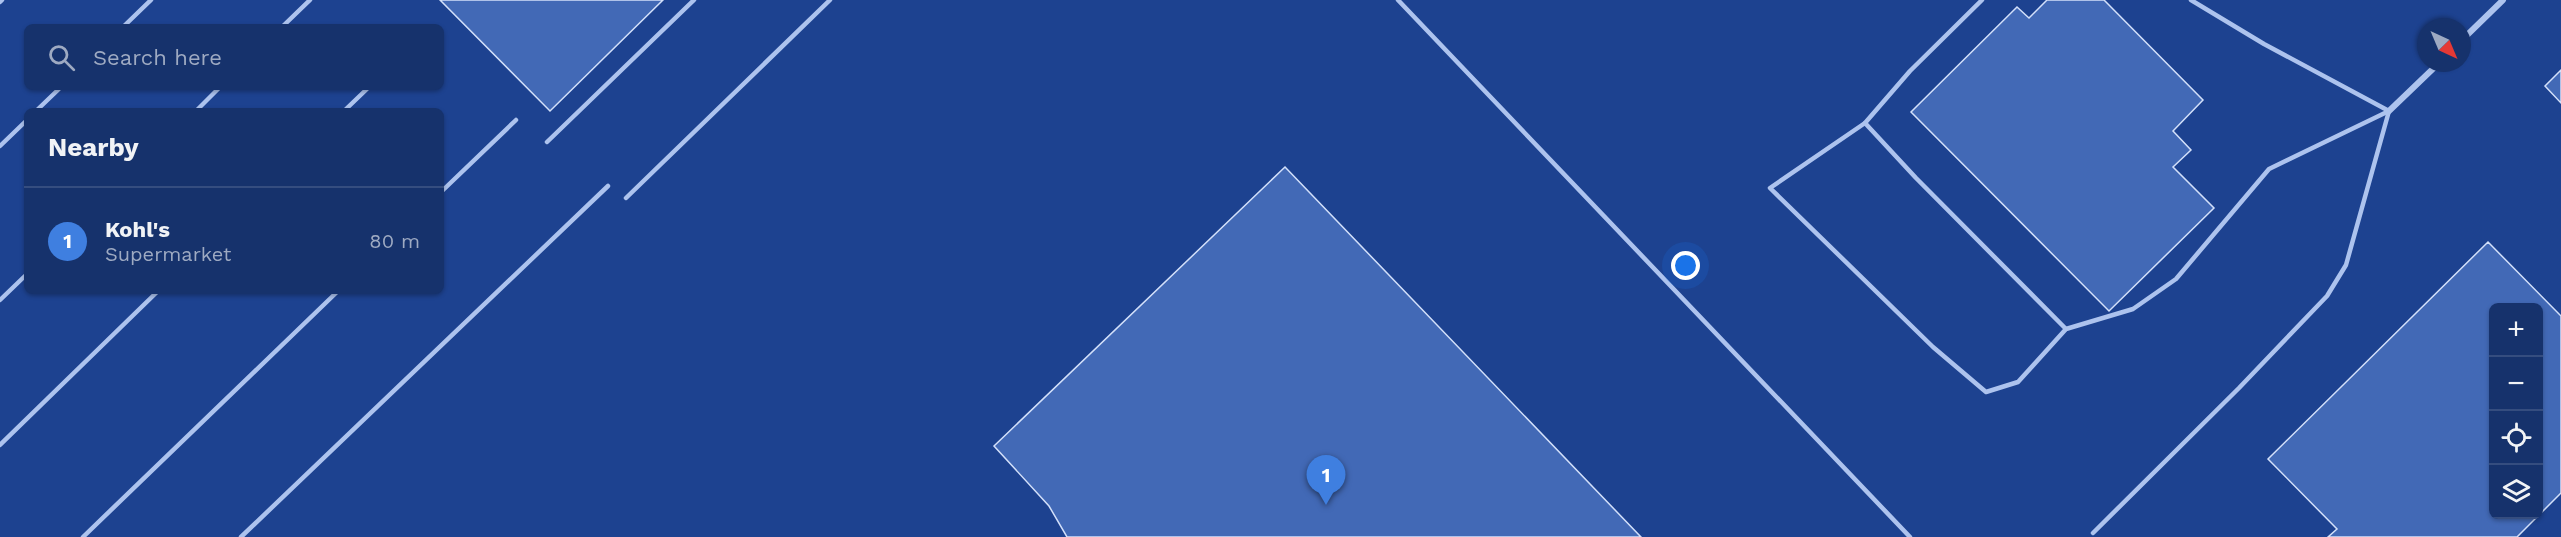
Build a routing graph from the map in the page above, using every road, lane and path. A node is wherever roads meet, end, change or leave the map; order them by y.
1 (151, 0) edge
2 (310, 0) edge
3 (694, 0) edge
4 (830, 0) edge
5 (1398, 0) edge
6 (1982, 0) edge
7 (2191, 0) edge
8 (2503, 0) edge
9 (126, 24) edge
10 (285, 24) edge
11 (2471, 31) edge
12 (2430, 72) edge
13 (58, 90) edge
14 (217, 90) edge
15 (366, 90) edge
16 (39, 108) edge
17 (198, 108) edge
18 (347, 108) edge
19 (2389, 111) junction
20 (516, 120) dead end
21 (24, 123) edge
22 (1865, 123) junction
23 (547, 142) dead end
24 (0, 146) edge
25 (608, 186) dead end
26 (444, 189) edge
27 (626, 198) dead end
28 (24, 277) edge
29 (155, 294) edge
30 (335, 294) edge
31 (0, 300) edge
32 (2066, 329) junction
33 (0, 445) edge
34 (2093, 533) dead end
35 (83, 537) edge
36 (241, 537) edge
37 (1911, 537) edge

1 - 9 lane
2 - 10 lane
3 - 23 lane
4 - 27 lane
5 - 37 lane
6 - 22 lane
7 - 19 lane
8 - 11 street
12 - 19 street
13 - 16 lane
14 - 17 lane
15 - 18 lane
19 - 32 lane
19 - 34 lane
20 - 26 lane
21 - 24 lane
22 - 32 lane
22 - 32 lane
25 - 36 lane
28 - 31 lane
29 - 33 lane
30 - 35 lane

